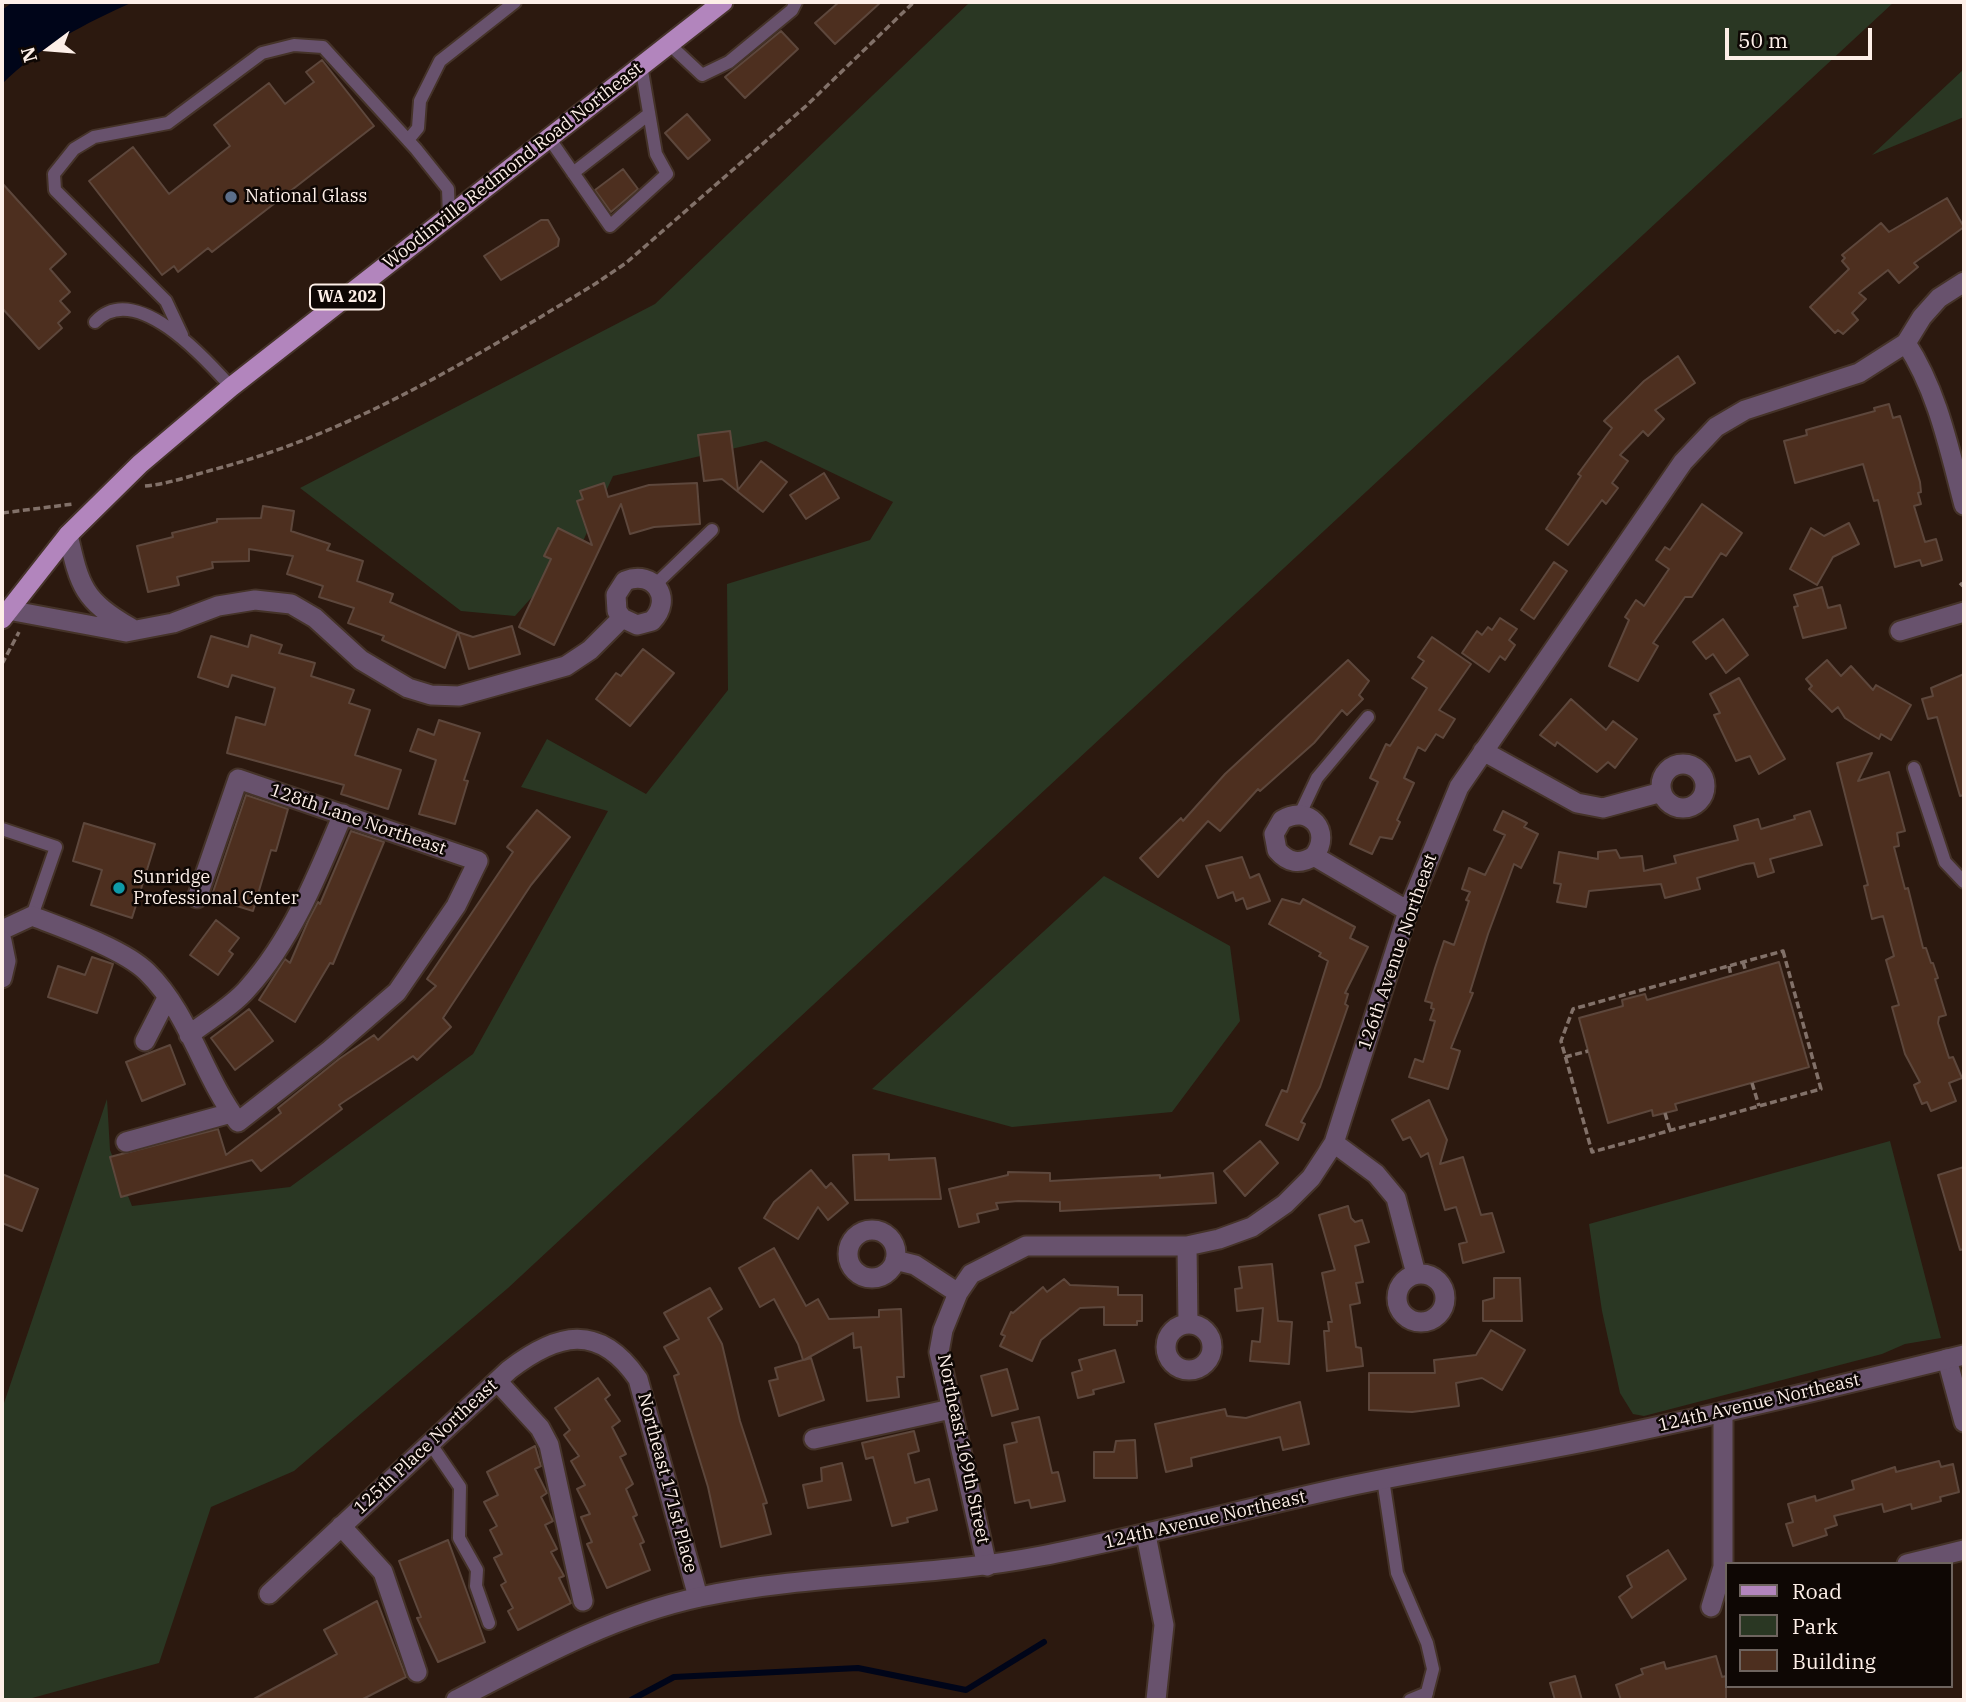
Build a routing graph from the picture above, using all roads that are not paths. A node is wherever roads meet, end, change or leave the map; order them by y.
1 (515, 2) edge
2 (723, 2) edge
3 (796, 2) edge
4 (669, 44) junction
5 (641, 65) junction
6 (649, 114) junction
7 (549, 138) junction
8 (408, 140) junction
9 (573, 173) junction
10 (449, 216) junction
11 (1964, 282) edge
12 (95, 322) dead end
13 (182, 335) junction
14 (1906, 343) junction
15 (231, 387) junction
16 (1964, 505) edge
17 (712, 530) dead end
18 (68, 535) junction
19 (656, 584) junction
20 (1964, 612) edge
21 (5, 614) edge
22 (622, 618) junction
23 (135, 631) junction
24 (1900, 631) dead end
25 (1368, 717) dead end
26 (1483, 751) junction
27 (1914, 768) dead end
28 (1662, 792) dead end
29 (343, 814) junction
30 (1300, 814) junction
31 (2, 829) edge
32 (1314, 856) junction
33 (1964, 882) edge
34 (197, 898) dead end
35 (1408, 911) junction
36 (32, 916) junction
37 (2, 930) edge
38 (2, 941) edge
39 (2, 978) edge
40 (167, 998) junction
41 (189, 1035) junction
42 (145, 1041) dead end
43 (234, 1118) junction
44 (126, 1142) dead end
45 (1334, 1143) junction
46 (1187, 1246) junction
47 (895, 1260) dead end
48 (1416, 1274) dead end
49 (958, 1293) junction
50 (1188, 1324) dead end
51 (601, 1343) joint
52 (1955, 1357) edge
53 (497, 1381) junction
54 (951, 1409) junction
55 (1723, 1412) junction
56 (1964, 1422) edge
57 (814, 1439) dead end
58 (430, 1443) junction
59 (1384, 1479) junction
60 (341, 1526) junction
61 (1146, 1535) junction
62 (1964, 1550) edge
63 (1915, 1562) edge
64 (988, 1566) junction
65 (269, 1594) dead end
66 (698, 1597) junction
67 (583, 1601) dead end
68 (1711, 1607) dead end
69 (489, 1623) dead end
70 (417, 1672) dead end
71 (1426, 1696) edge
72 (456, 1700) edge
73 (1156, 1700) edge
74 (1410, 1700) edge

1 - 8 lane
2 - 4 main road, Woodinville Redmond Road Northeast / WA 202
3 - 4 lane
4 - 5 main road, Woodinville Redmond Road Northeast / WA 202
5 - 6 lane
5 - 7 main road, Woodinville Redmond Road Northeast / WA 202
6 - 9 lane
6 - 9 lane
7 - 9 lane
7 - 10 main road, Woodinville Redmond Road Northeast / WA 202
8 - 10 lane
8 - 13 lane
10 - 15 main road, Woodinville Redmond Road Northeast / WA 202
11 - 14 street, 126th Avenue Northeast
12 - 13 lane
13 - 15 lane
14 - 16 street
14 - 26 street, 126th Avenue Northeast
15 - 18 main road, Woodinville Redmond Road Northeast / WA 202
17 - 19 lane
18 - 21 main road, Woodinville Redmond Road Northeast / WA 202
18 - 23 street
19 - 22 street
19 - 22 street
20 - 24 street
21 - 23 street
22 - 23 street
25 - 30 lane
26 - 28 street
26 - 35 street, 126th Avenue Northeast
27 - 33 lane
29 - 34 street, 128th Lane Northeast
29 - 41 street
29 - 43 street, 128th Lane Northeast
30 - 32 street
30 - 32 street
31 - 36 lane
32 - 35 street
35 - 45 street, 126th Avenue Northeast
36 - 37 street
36 - 40 street
38 - 39 street
40 - 41 street
40 - 42 street
41 - 43 street
43 - 44 street
45 - 46 street, 126th Avenue Northeast
45 - 48 street
46 - 49 street, 126th Avenue Northeast
46 - 50 street
47 - 49 street
49 - 54 street, Northeast 169th Street
51 - 53 street, 125th Place Northeast
51 - 66 street, Northeast 171st Place
52 - 55 street, 124th Avenue Northeast
52 - 56 street
53 - 58 street, 125th Place Northeast
53 - 67 street
54 - 57 street
54 - 64 street, Northeast 169th Street
55 - 59 street, 124th Avenue Northeast
55 - 68 street
58 - 60 street, 125th Place Northeast
58 - 69 lane
59 - 61 street, 124th Avenue Northeast
59 - 71 lane
60 - 65 street, 125th Place Northeast
60 - 70 street
61 - 64 street, 124th Avenue Northeast
61 - 73 street
62 - 63 street
64 - 66 street, 124th Avenue Northeast
66 - 72 street, 124th Avenue Northeast
71 - 74 lane

